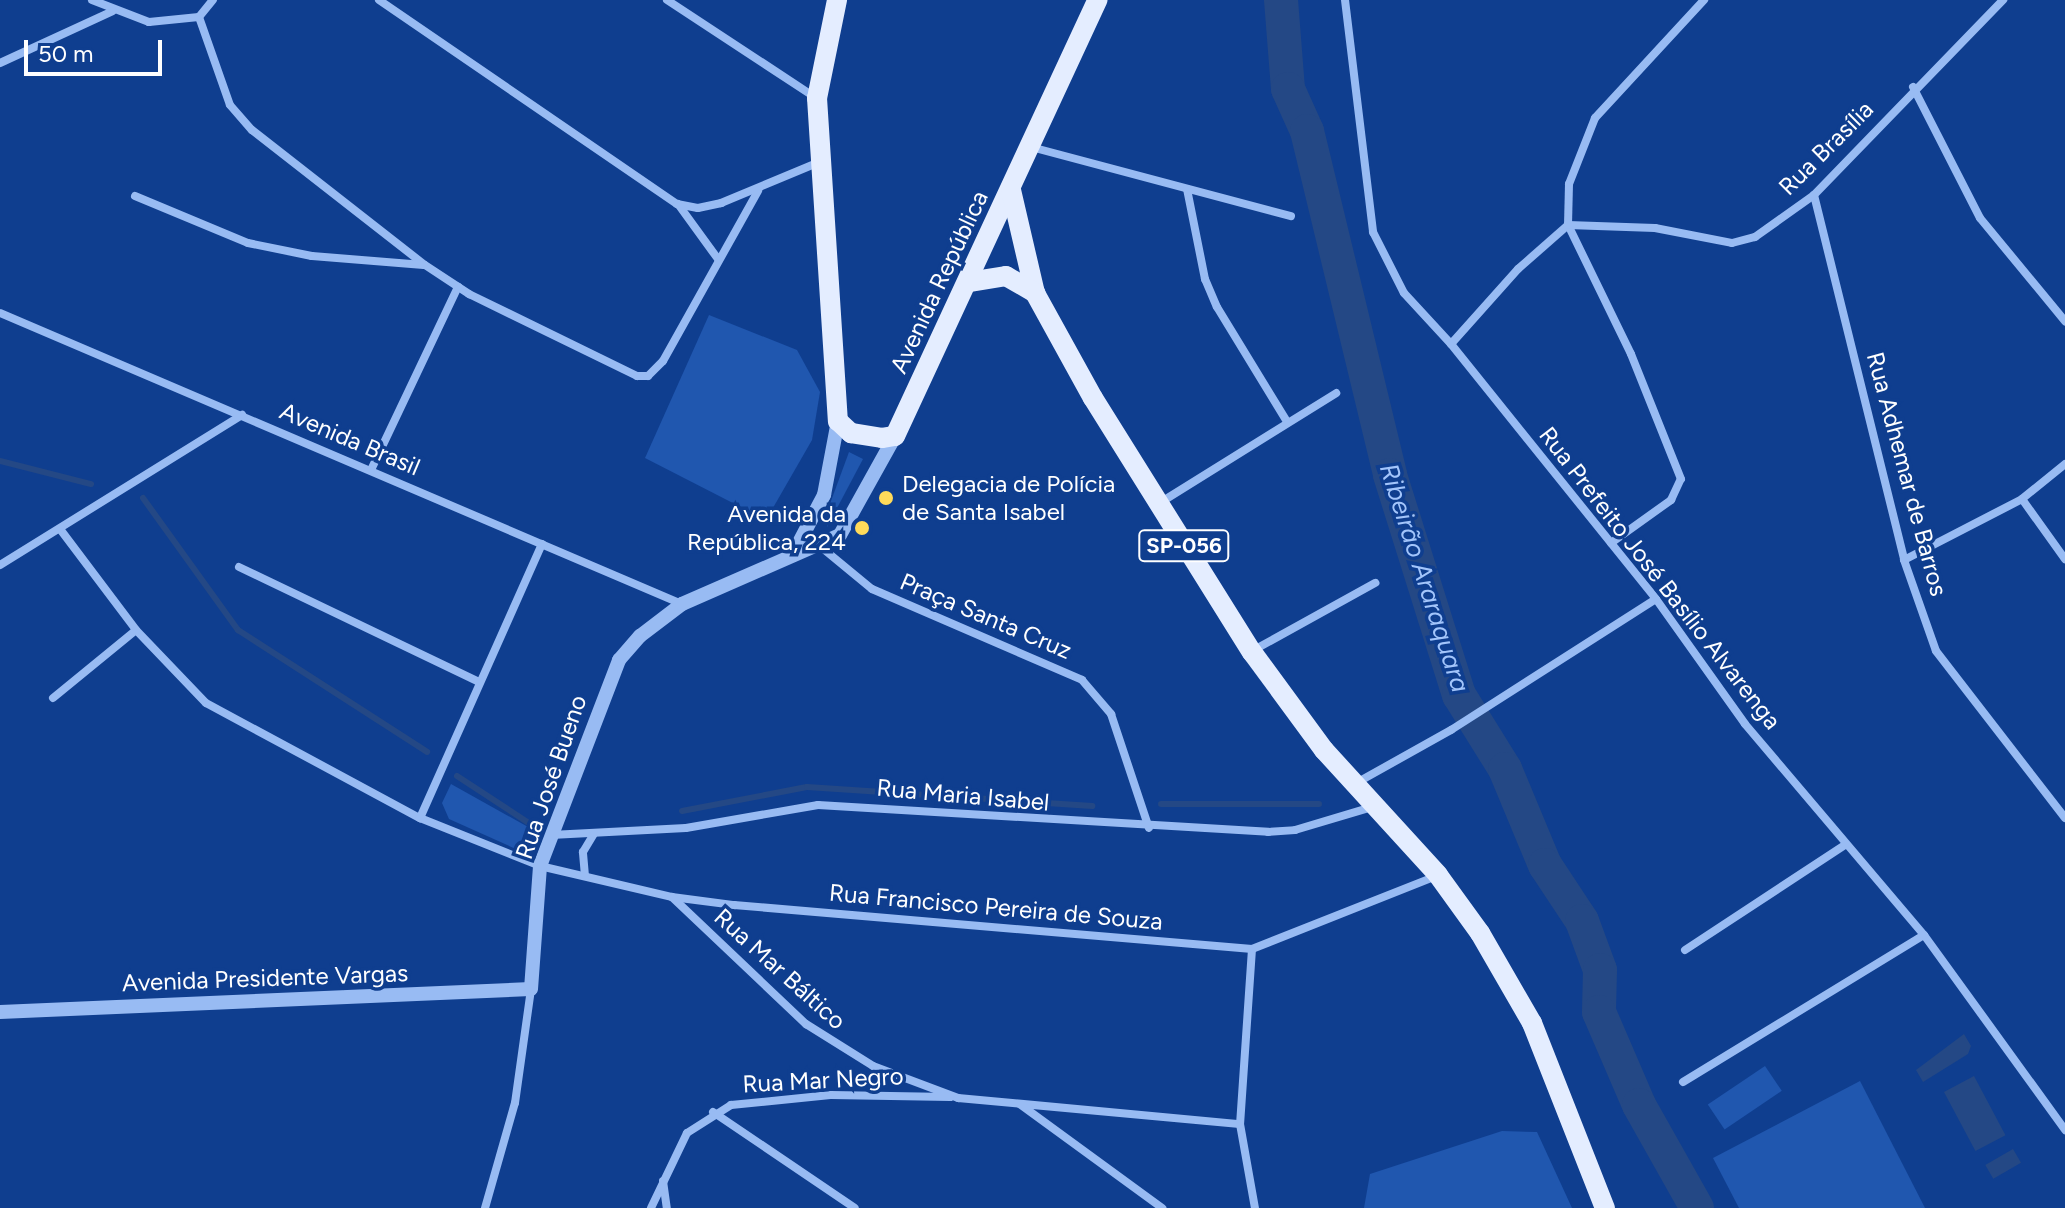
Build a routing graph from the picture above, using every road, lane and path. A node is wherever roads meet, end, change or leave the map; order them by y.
1 (92, 0) edge
2 (213, 0) edge
3 (379, 0) edge
4 (667, 0) edge
5 (837, 0) edge
6 (1097, 0) edge
7 (1345, 0) edge
8 (1704, 0) edge
9 (2003, 0) edge
10 (113, 11) junction
11 (199, 17) junction
12 (0, 63) edge
13 (1913, 87) junction
14 (817, 98) junction
15 (1031, 147) junction
16 (817, 163) junction
17 (1187, 189) junction
18 (1011, 190) junction
19 (758, 191) junction
20 (1814, 195) junction
21 (135, 196) dead end
22 (677, 204) junction
23 (1291, 216) dead end
24 (1568, 225) junction
25 (718, 259) junction
26 (425, 265) junction
27 (969, 282) junction
28 (458, 287) junction
29 (1035, 293) junction
30 (0, 313) edge
31 (2065, 321) edge
32 (1451, 344) junction
33 (1336, 393) dead end
34 (242, 415) junction
35 (1286, 420) junction
36 (838, 421) junction
37 (895, 436) junction
38 (2065, 464) edge
39 (371, 470) junction
40 (2022, 499) junction
41 (1158, 504) junction
42 (60, 529) junction
43 (804, 533) junction
44 (1611, 543) junction
45 (542, 544) junction
46 (822, 546) junction
47 (793, 554) junction
48 (2065, 559) edge
49 (1904, 560) junction
50 (0, 565) edge
51 (239, 567) dead end
52 (1375, 583) dead end
53 (1656, 599) junction
54 (682, 604) junction
55 (136, 630) junction
56 (1252, 652) junction
57 (479, 682) junction
58 (53, 698) dead end
59 (1353, 785) junction
60 (1372, 807) junction
61 (420, 818) junction
62 (2065, 818) edge
63 (1149, 828) junction
64 (595, 833) junction
65 (550, 835) junction
66 (1845, 845) junction
67 (540, 866) junction
68 (1438, 875) junction
69 (585, 876) junction
70 (672, 897) junction
71 (1924, 935) junction
72 (1252, 949) junction
73 (1685, 950) dead end
74 (531, 989) junction
75 (0, 1012) edge
76 (1683, 1082) dead end
77 (958, 1098) junction
78 (1021, 1105) junction
79 (713, 1112) junction
80 (1240, 1124) junction
81 (2065, 1130) edge
82 (663, 1179) junction
83 (485, 1208) edge
84 (651, 1208) edge
85 (667, 1208) edge
86 (855, 1208) edge
87 (1162, 1208) edge
88 (1255, 1208) edge
89 (1605, 1208) edge

1 - 10 street
2 - 11 street
3 - 22 street
4 - 14 street
5 - 14 main road
6 - 15 main road, Avenida República
7 - 32 street, Rua Prefeito José Basílio Alvarenga
8 - 24 street
9 - 13 street, Rua Brasília
10 - 11 street
10 - 12 street
11 - 26 street
13 - 20 street, Rua Brasília
13 - 31 street
14 - 16 main road
15 - 17 street
15 - 18 main road, Avenida República
16 - 19 street
16 - 36 main road
17 - 23 street
17 - 35 street
18 - 27 main road, Avenida República
18 - 29 main road, SP-056
19 - 22 street
19 - 25 street
20 - 24 street, Rua Brasília
20 - 49 street, Rua Adhemar de Barros
21 - 26 street
22 - 25 street
24 - 32 street
24 - 44 street
25 - 28 street
26 - 28 street
27 - 29 main road
27 - 37 main road, Avenida República
28 - 39 street
29 - 41 main road, SP-056
30 - 34 street, Avenida Brasil
32 - 44 street, Rua Prefeito José Basílio Alvarenga
33 - 35 street
34 - 39 street, Avenida Brasil
34 - 42 street
35 - 41 street
36 - 37 main road
36 - 43 street
37 - 46 street, Avenida República
38 - 40 street
39 - 45 street, Avenida Brasil
40 - 48 street
40 - 49 street
41 - 56 main road, SP-056
42 - 50 street
42 - 55 street, Rua Francisco Pereira de Souza
43 - 46 street, Praça Santa Cruz
43 - 47 street
44 - 53 street, Rua Prefeito José Basílio Alvarenga
45 - 54 street, Avenida Brasil
45 - 57 street
46 - 47 street, Avenida República
46 - 63 street, Praça Santa Cruz
47 - 54 street, Rua José Bueno
49 - 62 street, Rua Adhemar de Barros
51 - 57 street
52 - 56 street
53 - 59 street
53 - 66 street, Rua Prefeito José Basílio Alvarenga
54 - 65 street, Rua José Bueno
55 - 58 street
55 - 61 street, Rua Francisco Pereira de Souza
56 - 59 main road, SP-056
57 - 61 street
59 - 60 main road, SP-056
60 - 63 street, Rua Maria Isabel
60 - 68 main road, SP-056
61 - 67 street, Rua Francisco Pereira de Souza
63 - 64 street, Rua Maria Isabel
64 - 65 street, Rua Maria Isabel
64 - 69 street
65 - 67 street, Rua José Bueno
66 - 71 street, Rua Prefeito José Basílio Alvarenga
66 - 73 street
67 - 69 street, Rua Francisco Pereira de Souza
67 - 74 street, Rua José Bueno
68 - 72 street, Rua Francisco Pereira de Souza
68 - 89 main road, SP-056
69 - 70 street, Rua Francisco Pereira de Souza
70 - 72 street, Rua Francisco Pereira de Souza
70 - 77 street, Rua Mar Báltico
71 - 76 street
71 - 81 street, Rua Prefeito José Basílio Alvarenga
72 - 80 street
74 - 75 street, Avenida Presidente Vargas
74 - 83 street, Rua José Bueno
77 - 78 street, Rua Mar Báltico
77 - 79 street, Rua Mar Negro
78 - 80 street
78 - 87 street, Rua Mar Báltico
79 - 82 street, Rua Mar Negro
79 - 86 street
80 - 88 street
82 - 84 street, Rua Mar Negro
82 - 85 street

